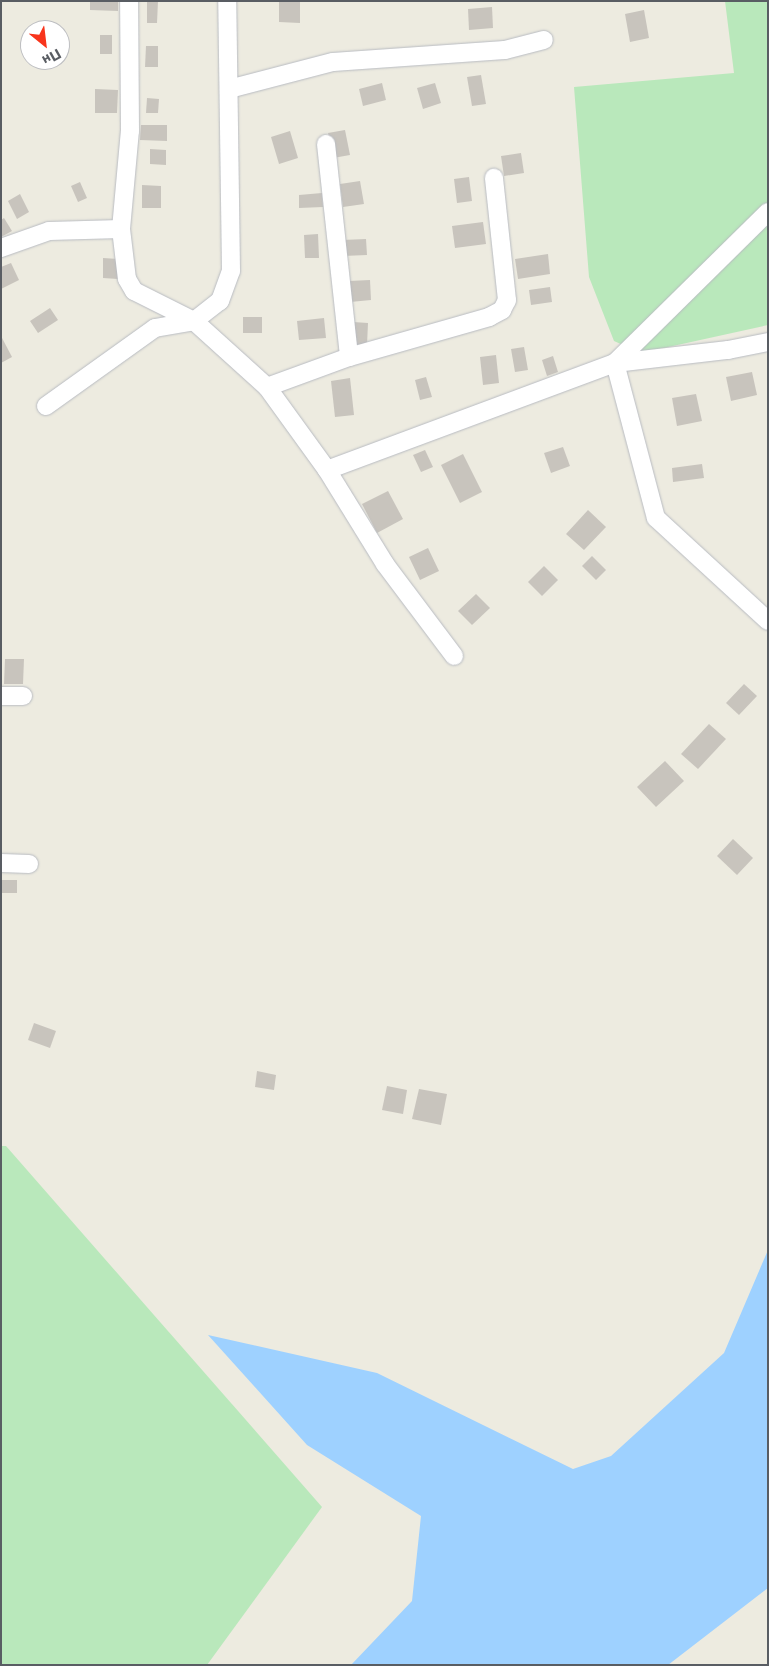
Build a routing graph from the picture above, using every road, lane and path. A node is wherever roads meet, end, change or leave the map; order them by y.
1 (129, 1) edge
2 (227, 1) edge
3 (544, 40) dead end
4 (229, 89) junction
5 (326, 144) dead end
6 (494, 178) dead end
7 (768, 212) edge
8 (121, 229) junction
9 (1, 248) edge
10 (194, 321) junction
11 (768, 342) edge
12 (349, 358) junction
13 (615, 362) junction
14 (267, 388) junction
15 (46, 406) dead end
16 (327, 470) junction
17 (768, 622) edge
18 (454, 656) dead end
19 (1, 696) edge
20 (23, 696) dead end
21 (1, 863) edge
22 (29, 864) dead end

1 - 8 street
2 - 4 street
3 - 4 street
4 - 10 street
5 - 12 street
6 - 12 street
7 - 13 street
8 - 9 street
8 - 10 street
10 - 14 street
10 - 15 street
11 - 13 street
12 - 14 street
13 - 16 street
13 - 17 street
14 - 16 street
16 - 18 street
19 - 20 street
21 - 22 street

